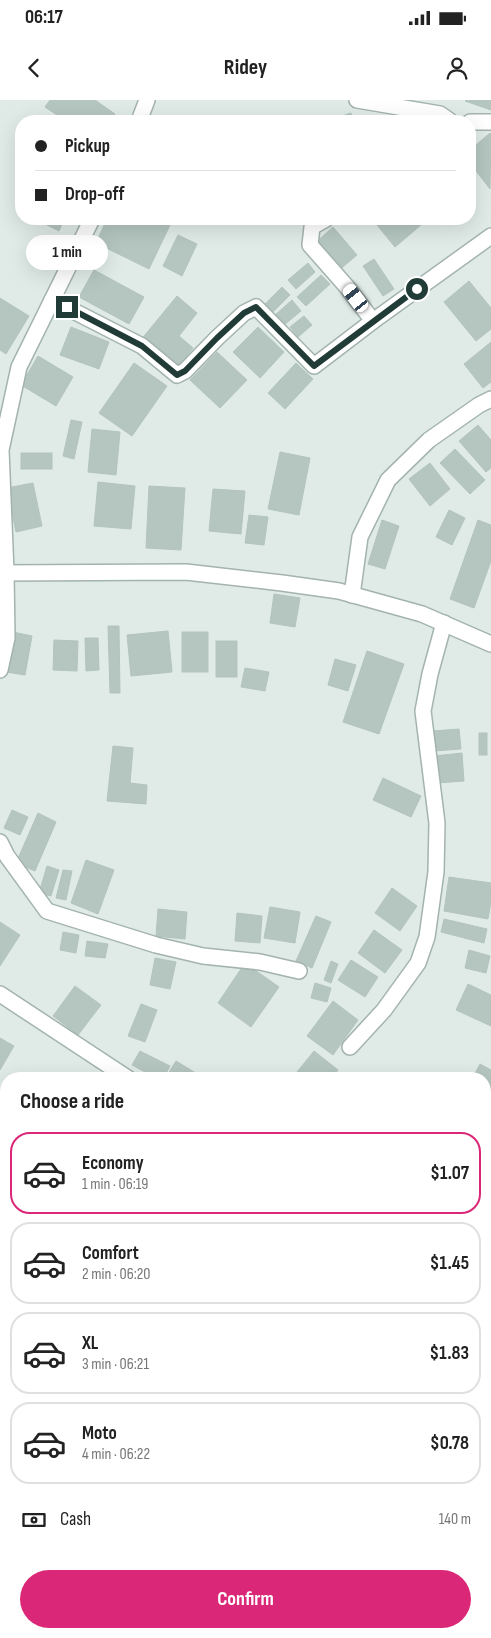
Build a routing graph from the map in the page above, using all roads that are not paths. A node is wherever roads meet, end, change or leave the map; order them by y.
1 (147, 100) edge
2 (356, 100) edge
3 (141, 115) edge
4 (441, 115) edge
5 (476, 122) edge
6 (491, 122) edge
7 (89, 225) edge
8 (316, 225) edge
9 (491, 236) edge
10 (52, 300) junction
11 (373, 321) junction
12 (491, 398) edge
13 (3, 573) edge
14 (352, 595) junction
15 (444, 623) junction
16 (491, 644) edge
17 (0, 670) edge
18 (0, 842) edge
19 (299, 971) dead end
20 (0, 994) edge
21 (350, 1047) dead end
22 (118, 1072) edge

1 - 3 street
2 - 4 street
5 - 6 street
7 - 10 street
8 - 11 street
9 - 11 street
10 - 11 street
10 - 13 street
12 - 14 street
13 - 14 street
13 - 17 street
14 - 15 street
15 - 16 street
15 - 21 street
18 - 19 street
20 - 22 street

